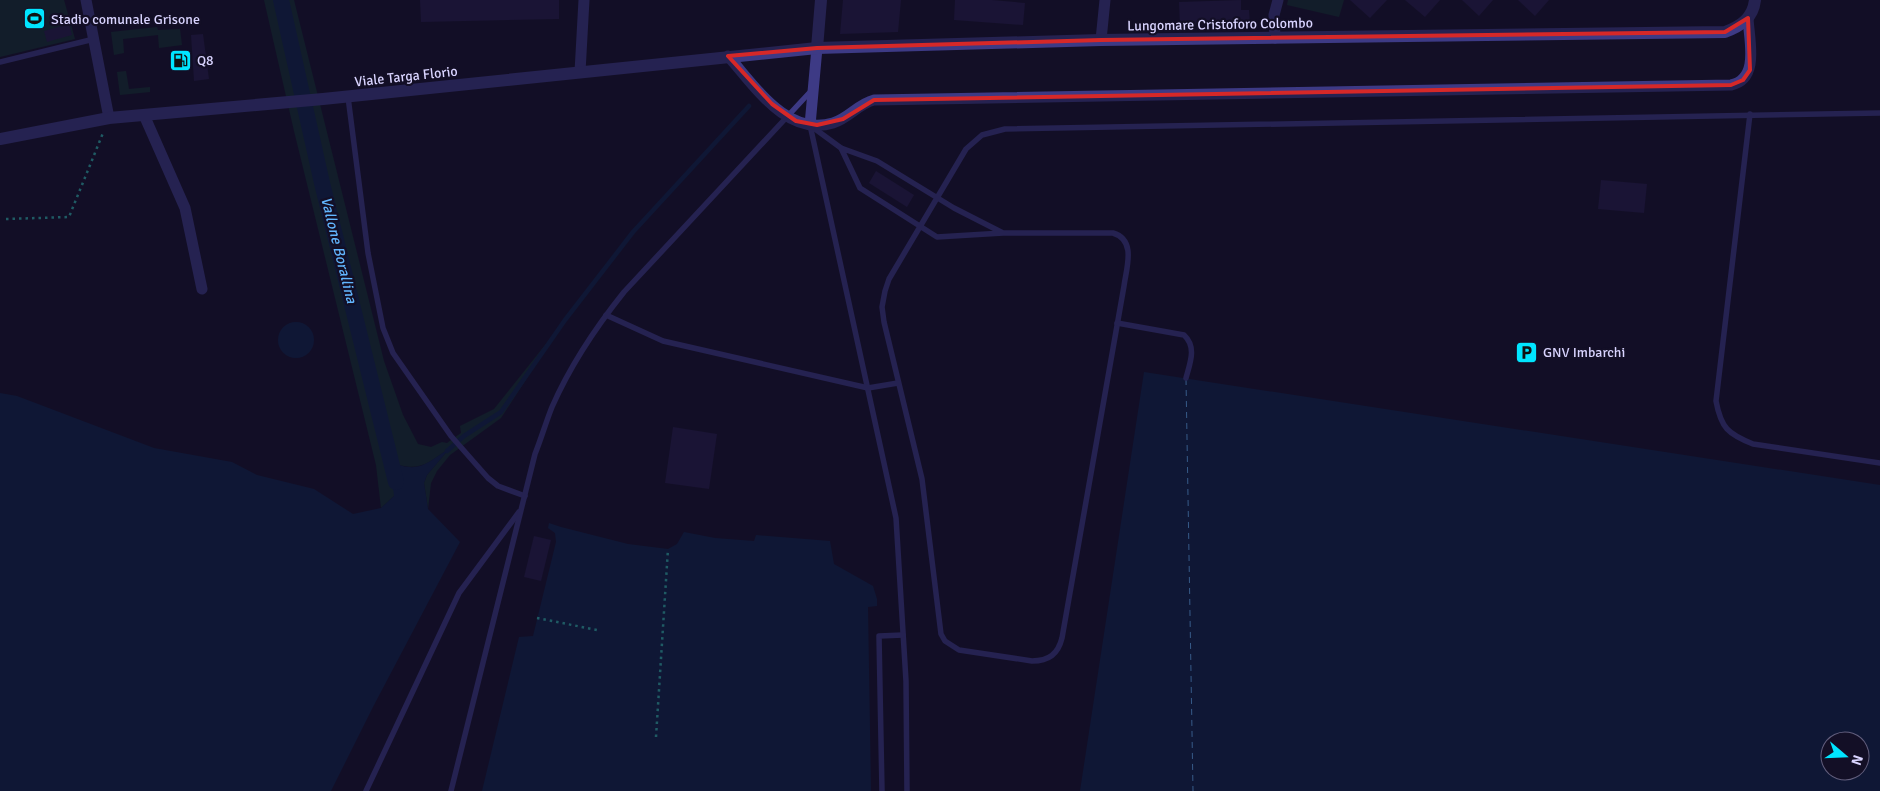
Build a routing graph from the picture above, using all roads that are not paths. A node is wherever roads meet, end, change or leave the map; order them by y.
1 (86, 0) edge
2 (584, 0) edge
3 (821, 0) edge
4 (1104, 0) edge
5 (1278, 0) edge
6 (1755, 0) edge
7 (1748, 18) junction
8 (1275, 38) junction
9 (94, 39) junction
10 (1101, 40) junction
11 (817, 48) junction
12 (728, 56) junction
13 (0, 62) edge
14 (580, 72) junction
15 (813, 89) junction
16 (348, 97) junction
17 (1880, 113) edge
18 (1750, 114) junction
19 (144, 115) junction
20 (786, 117) junction
21 (109, 118) junction
22 (810, 125) junction
23 (0, 139) edge
24 (841, 148) junction
25 (937, 198) junction
26 (920, 226) junction
27 (1003, 233) junction
28 (202, 289) dead end
29 (606, 315) junction
30 (1117, 323) junction
31 (1186, 378) dead end
32 (898, 383) junction
33 (868, 388) junction
34 (1880, 463) edge
35 (525, 496) junction
36 (522, 509) junction
37 (903, 636) junction
38 (366, 791) edge
39 (451, 791) edge
40 (882, 791) edge
41 (907, 791) edge

1 - 9 street
2 - 14 street
3 - 11 street
4 - 10 street
5 - 8 street
6 - 7 street
7 - 8 street, Lungomare Cristoforo Colombo
7 - 22 street
8 - 10 street, Lungomare Cristoforo Colombo
9 - 13 lane
9 - 21 street
10 - 11 street, Lungomare Cristoforo Colombo
11 - 12 street, Viale Targa Florio
11 - 15 street
12 - 14 street, Viale Targa Florio
12 - 20 street
14 - 16 street, Viale Targa Florio
15 - 20 lane
15 - 22 street
16 - 19 street, Viale Targa Florio
16 - 35 lane
17 - 18 lane
18 - 25 lane
18 - 34 lane
19 - 21 street, Viale Targa Florio
19 - 28 street
20 - 22 street
20 - 29 lane
21 - 23 street, Viale Targa Florio
22 - 24 lane
22 - 33 lane
24 - 25 lane
24 - 26 lane
25 - 26 lane
25 - 27 lane
26 - 27 lane
26 - 32 lane
27 - 30 lane
29 - 33 lane
29 - 35 lane
30 - 31 lane
30 - 32 lane
32 - 33 lane
33 - 37 lane
35 - 36 lane
36 - 38 lane
36 - 39 lane
37 - 40 lane
37 - 41 lane

